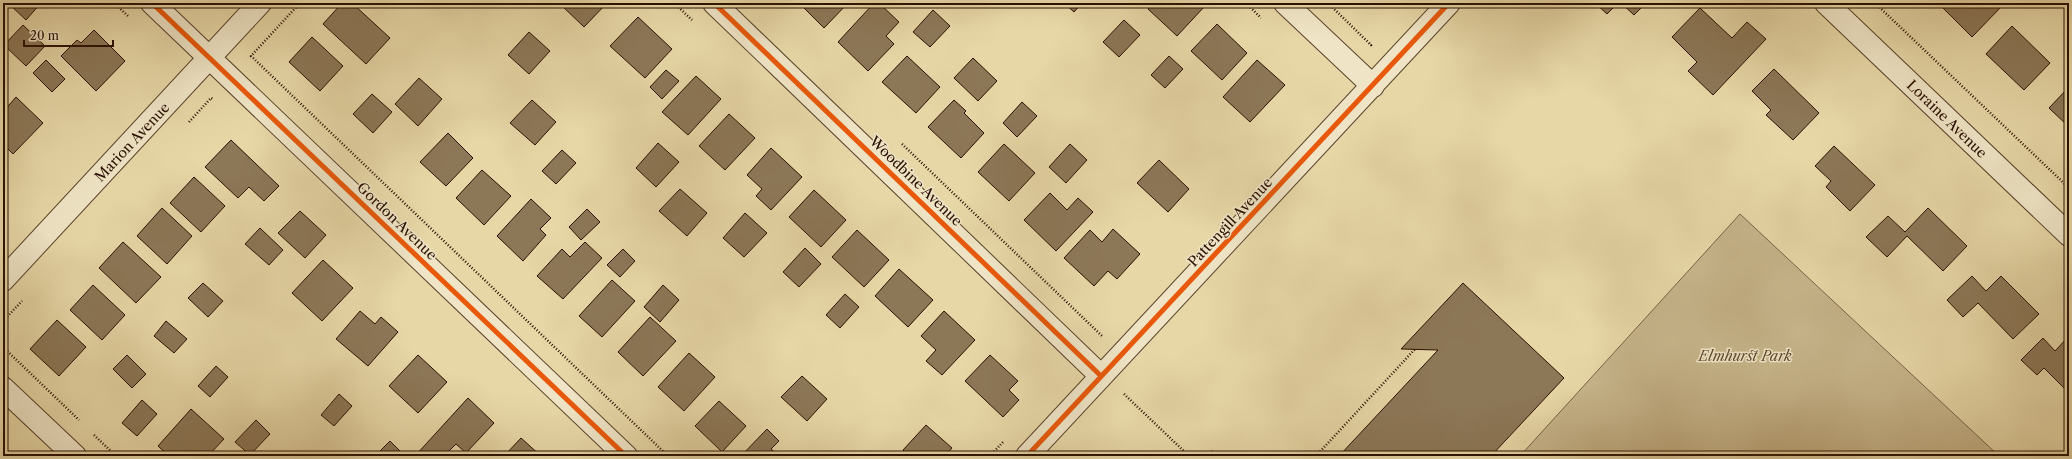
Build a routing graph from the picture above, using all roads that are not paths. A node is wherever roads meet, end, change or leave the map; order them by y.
1 (152, 3) edge
2 (260, 3) edge
3 (714, 3) edge
4 (1285, 3) edge
5 (1449, 3) edge
6 (1826, 3) edge
7 (210, 57) junction
8 (1373, 86) junction
9 (2069, 235) edge
10 (3, 280) edge
11 (1101, 376) junction
12 (3, 388) edge
13 (74, 456) edge
14 (626, 456) edge
15 (1027, 456) edge

1 - 7 street, Gordon Avenue
2 - 7 street, Marion Avenue
3 - 11 street, Woodbine Avenue
4 - 8 street
5 - 8 street, Pattengill Avenue
6 - 9 street, Loraine Avenue
7 - 10 street, Marion Avenue
7 - 14 street, Gordon Avenue
8 - 11 street, Pattengill Avenue
11 - 15 street, Pattengill Avenue
12 - 13 street

